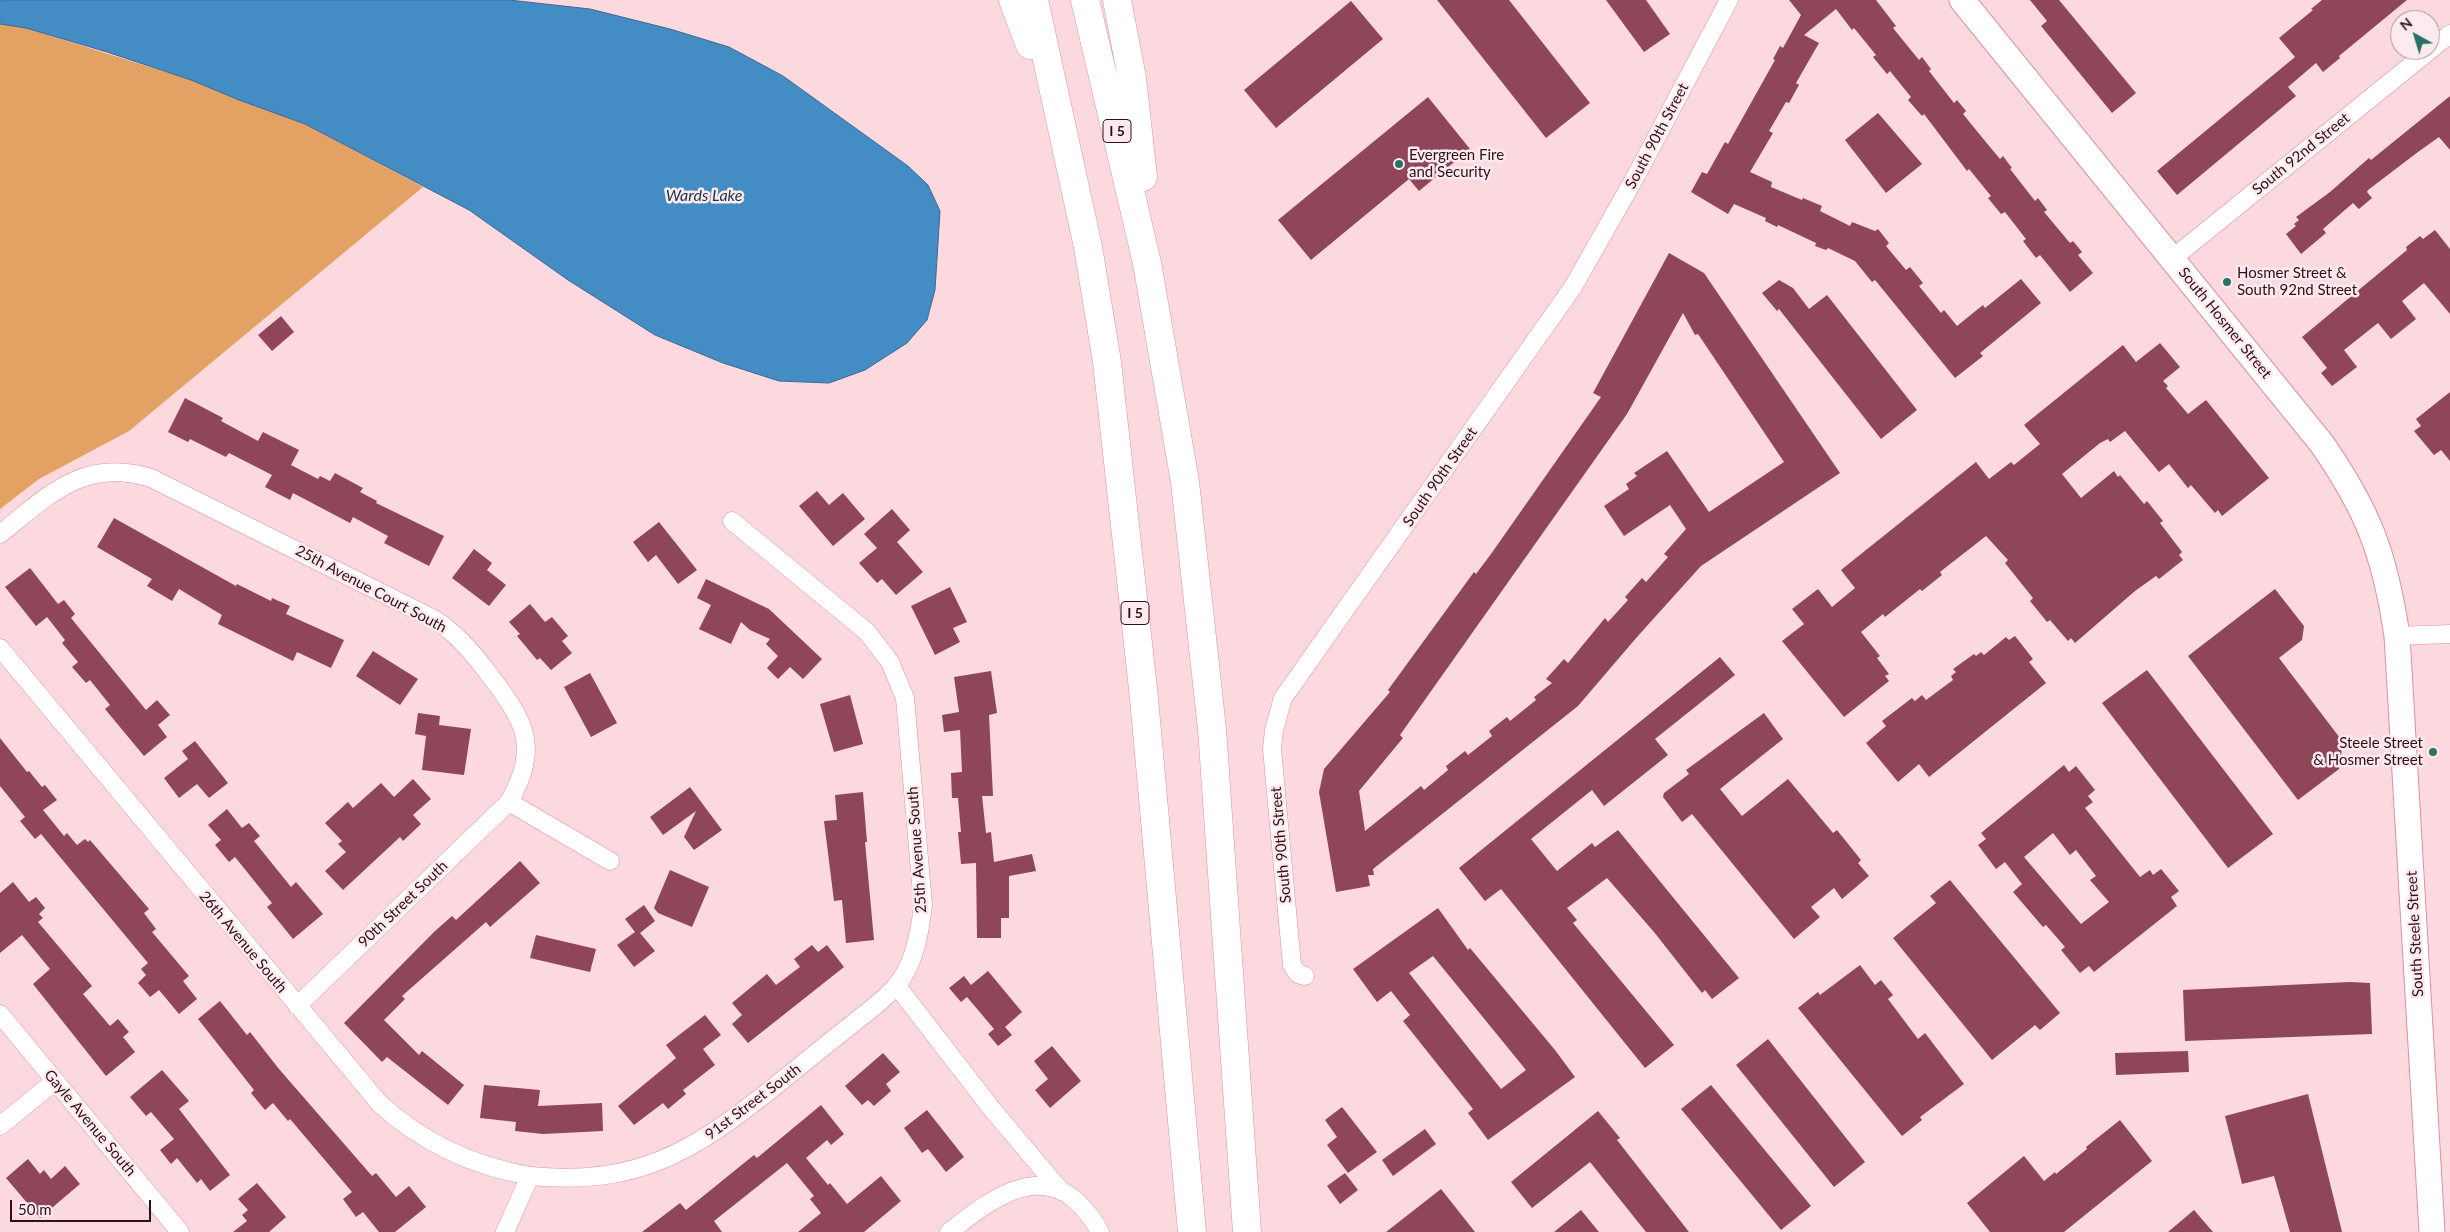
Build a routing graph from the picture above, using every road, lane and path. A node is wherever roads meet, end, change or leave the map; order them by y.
1 (1013, 0) edge
2 (1034, 0) edge
3 (1085, 0) edge
4 (1117, 0) edge
5 (1729, 0) edge
6 (1962, 0) edge
7 (2450, 34) edge
8 (2440, 42) edge
9 (2418, 60) edge
10 (1059, 120) junction
11 (2172, 258) junction
12 (1147, 264) junction
13 (732, 521) dead end
14 (0, 534) edge
15 (2450, 634) edge
16 (2397, 636) junction
17 (0, 648) edge
18 (509, 802) junction
19 (610, 861) dead end
20 (1305, 976) dead end
21 (897, 986) junction
22 (296, 1006) junction
23 (0, 1014) edge
24 (55, 1081) junction
25 (0, 1126) edge
26 (530, 1176) junction
27 (1061, 1191) junction
28 (180, 1232) edge
29 (505, 1232) edge
30 (949, 1232) edge
31 (1100, 1232) edge
32 (1192, 1232) edge
33 (1247, 1232) edge
34 (2432, 1232) edge

1 - 10 highway
2 - 10 highway, I 5
3 - 12 highway, I 5
4 - 12 highway
5 - 20 street, South 90th Street
6 - 11 main road, South Hosmer Street
7 - 8 street, South 92nd Street
9 - 11 street, South 92nd Street
10 - 32 highway, I 5
11 - 16 main road, South Hosmer Street
12 - 33 highway, I 5
13 - 21 street, 25th Avenue South
14 - 18 street, 25th Avenue Court South
15 - 16 street
16 - 34 main road, South Steele Street
17 - 22 street, 26th Avenue South
18 - 19 street
18 - 22 street, 90th Street South
21 - 26 street, 91st Street South
21 - 27 street
22 - 26 street, 26th Avenue South
23 - 24 street, Gayle Avenue South
24 - 25 street
24 - 28 street, Gayle Avenue South
26 - 29 street
27 - 30 street
27 - 31 street

